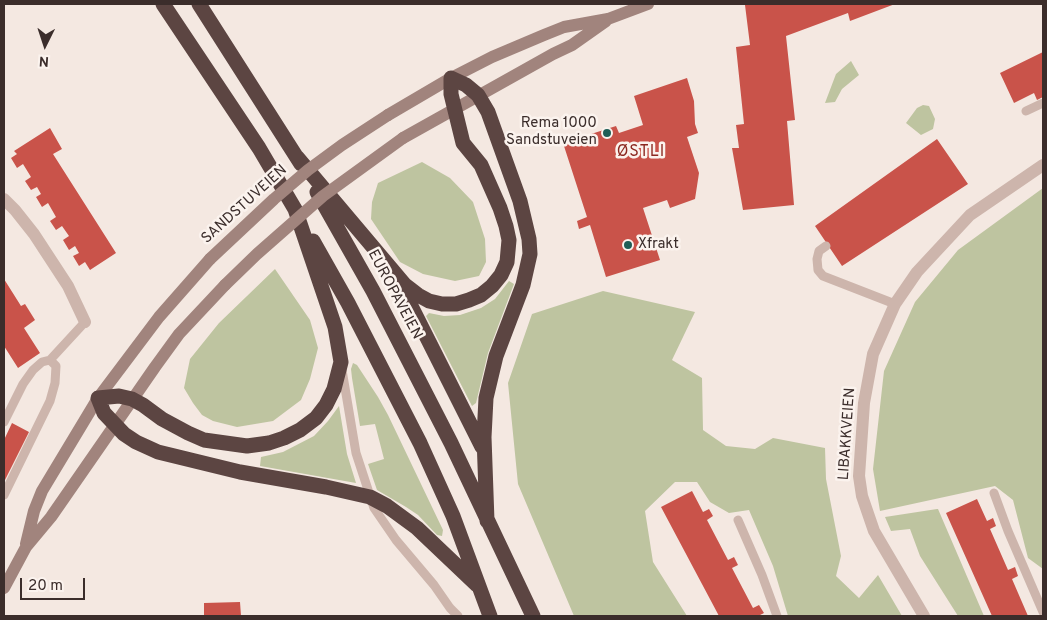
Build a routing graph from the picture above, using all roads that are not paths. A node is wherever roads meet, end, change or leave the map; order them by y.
1 (164, 4) edge
2 (198, 4) edge
3 (648, 4) edge
4 (608, 19) junction
5 (451, 78) junction
6 (478, 95) junction
7 (1043, 103) edge
8 (454, 109) junction
9 (1026, 111) dead end
10 (297, 157) junction
11 (1043, 165) edge
12 (4, 199) edge
13 (295, 209) junction
14 (826, 246) dead end
15 (396, 276) junction
16 (896, 304) junction
17 (85, 322) joint
18 (50, 360) junction
19 (340, 362) junction
20 (98, 398) junction
21 (132, 399) junction
22 (4, 422) edge
23 (114, 424) junction
24 (484, 452) junction
25 (994, 493) dead end
26 (4, 495) edge
27 (370, 497) junction
28 (738, 520) dead end
29 (487, 521) junction
30 (26, 546) junction
31 (477, 585) junction
32 (4, 588) edge
33 (1043, 612) edge
34 (458, 616) edge
35 (490, 616) edge
36 (533, 616) edge
37 (777, 616) edge
38 (924, 616) edge

1 - 13 highway
2 - 10 highway, EUROPAVEIEN
3 - 4 main road, SANDSTUVEIEN
4 - 5 main road, SANDSTUVEIEN
4 - 6 main road, SANDSTUVEIEN
5 - 6 highway
5 - 8 highway
5 - 20 main road, SANDSTUVEIEN, bridge
6 - 8 main road, SANDSTUVEIEN
6 - 24 highway
7 - 9 lane
8 - 15 highway
8 - 21 main road, SANDSTUVEIEN, bridge
10 - 15 highway
10 - 29 highway, EUROPAVEIEN
11 - 16 street, LIBAKKVEIEN
12 - 17 street
13 - 19 highway
13 - 31 highway
14 - 16 lane
15 - 24 highway
16 - 38 street, LIBAKKVEIEN
17 - 18 lane
18 - 22 lane
18 - 26 lane
19 - 21 highway
19 - 27 lane
20 - 21 highway
20 - 23 highway
20 - 30 main road, SANDSTUVEIEN
21 - 23 main road, SANDSTUVEIEN
23 - 27 highway
23 - 30 main road, SANDSTUVEIEN
24 - 29 highway
25 - 33 lane
27 - 31 highway
27 - 34 lane
28 - 37 lane
29 - 36 highway, EUROPAVEIEN
30 - 32 main road, SANDSTUVEIEN
31 - 35 highway

